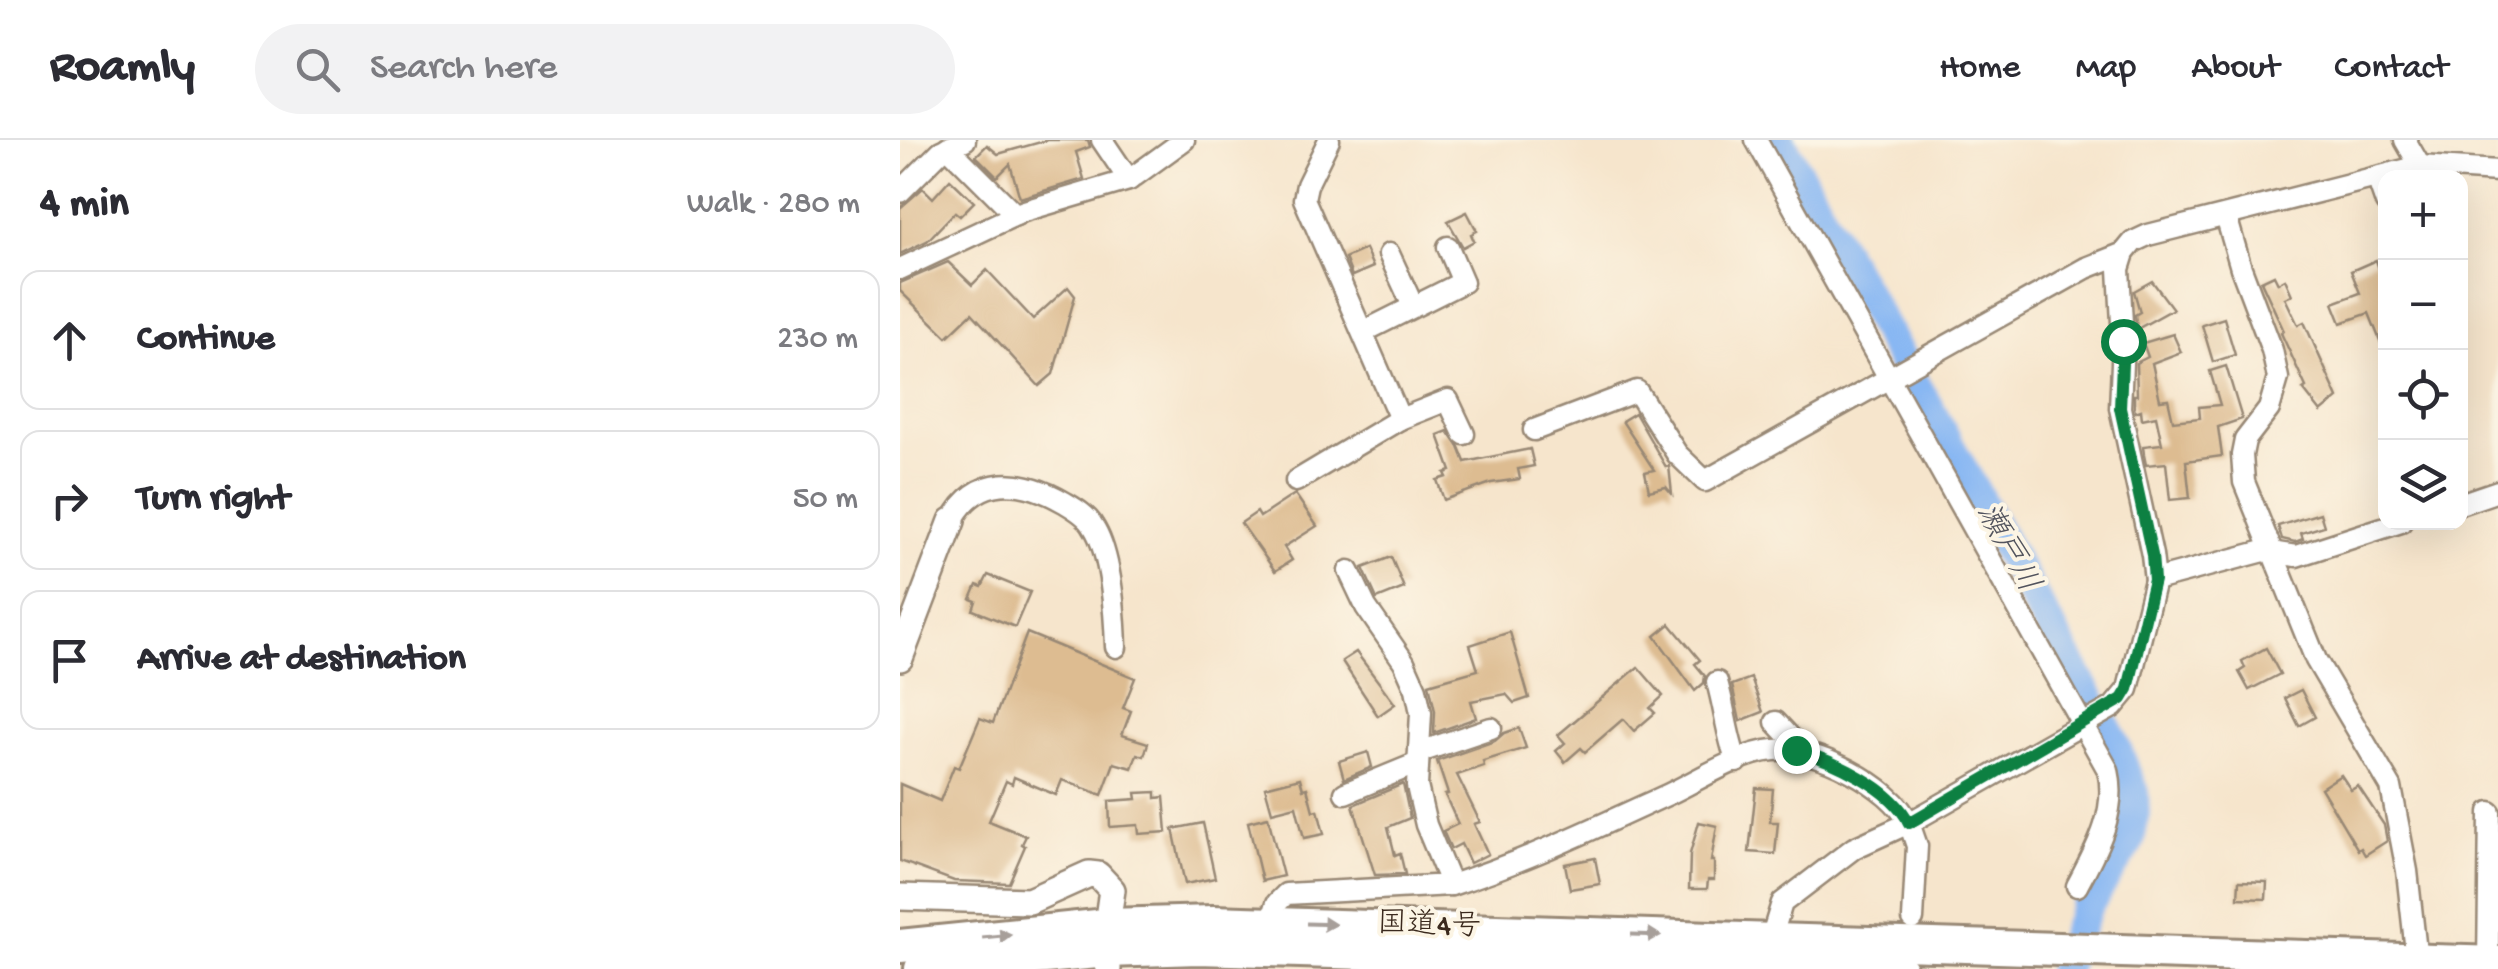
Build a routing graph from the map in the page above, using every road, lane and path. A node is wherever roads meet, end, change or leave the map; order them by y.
1 (1102, 140) edge
2 (1184, 140) edge
3 (1329, 140) edge
4 (1756, 140) edge
5 (2405, 140) edge
6 (957, 144) edge
7 (2420, 166) junction
8 (2498, 171) edge
9 (2377, 177) joint
10 (1130, 180) junction
11 (900, 192) edge
12 (1016, 215) junction
13 (2226, 216) junction
14 (1448, 246) dead end
15 (2124, 253) junction
16 (1389, 254) dead end
17 (900, 269) edge
18 (1414, 306) junction
19 (1362, 332) junction
20 (1892, 377) junction
21 (1400, 420) junction
22 (1534, 430) dead end
23 (1464, 434) dead end
24 (1296, 481) dead end
25 (2498, 492) edge
26 (2468, 501) edge
27 (952, 521) joint
28 (2378, 529) edge
29 (2273, 552) junction
30 (1349, 571) dead end
31 (2154, 580) junction
32 (1116, 647) dead end
33 (900, 658) edge
34 (1718, 682) dead end
35 (1776, 722) dead end
36 (2086, 722) junction
37 (1491, 728) dead end
38 (1804, 752) junction
39 (1419, 758) junction
40 (1737, 762) junction
41 (1344, 792) dead end
42 (2490, 812) dead end
43 (1909, 823) junction
44 (1450, 885) junction
45 (2076, 886) dead end
46 (900, 897) edge
47 (1913, 920) dead end
48 (1271, 922) junction
49 (900, 946) edge
50 (1107, 948) edge
51 (1765, 957) edge
52 (2417, 961) junction
53 (1455, 962) edge
54 (2493, 963) edge
55 (989, 965) edge
56 (921, 969) edge
57 (1900, 969) edge

1 - 10 street
2 - 10 street
3 - 19 street
4 - 20 street
5 - 7 street
6 - 11 street
6 - 12 street
7 - 8 street
7 - 9 street
9 - 13 street
10 - 12 street
12 - 17 street
13 - 15 street
13 - 29 street
14 - 18 street
15 - 20 street
15 - 31 street
16 - 18 street
18 - 19 street
19 - 21 street
20 - 22 street
20 - 36 street
21 - 23 street
21 - 24 street
25 - 26 street
27 - 32 street
27 - 33 street
28 - 29 street
29 - 31 street
29 - 52 street
30 - 39 street
31 - 36 street
34 - 40 street
35 - 38 street
36 - 43 street
36 - 45 street
37 - 39 street
38 - 40 street
38 - 43 street
39 - 41 street
39 - 44 street
40 - 44 street
42 - 54 street
43 - 47 street
43 - 51 street
44 - 48 street
46 - 50 street
48 - 50 highway, 国道4号
48 -> 51 highway, 国道4号
49 -> 50 highway, 国道4号
50 - 53 highway, 国道4号
50 - 55 highway, 国道4号
51 - 52 highway, 国道4号
51 - 53 highway, 国道4号
51 - 57 highway, 国道4号
52 - 54 highway, 国道4号
55 - 56 highway, 国道4号

